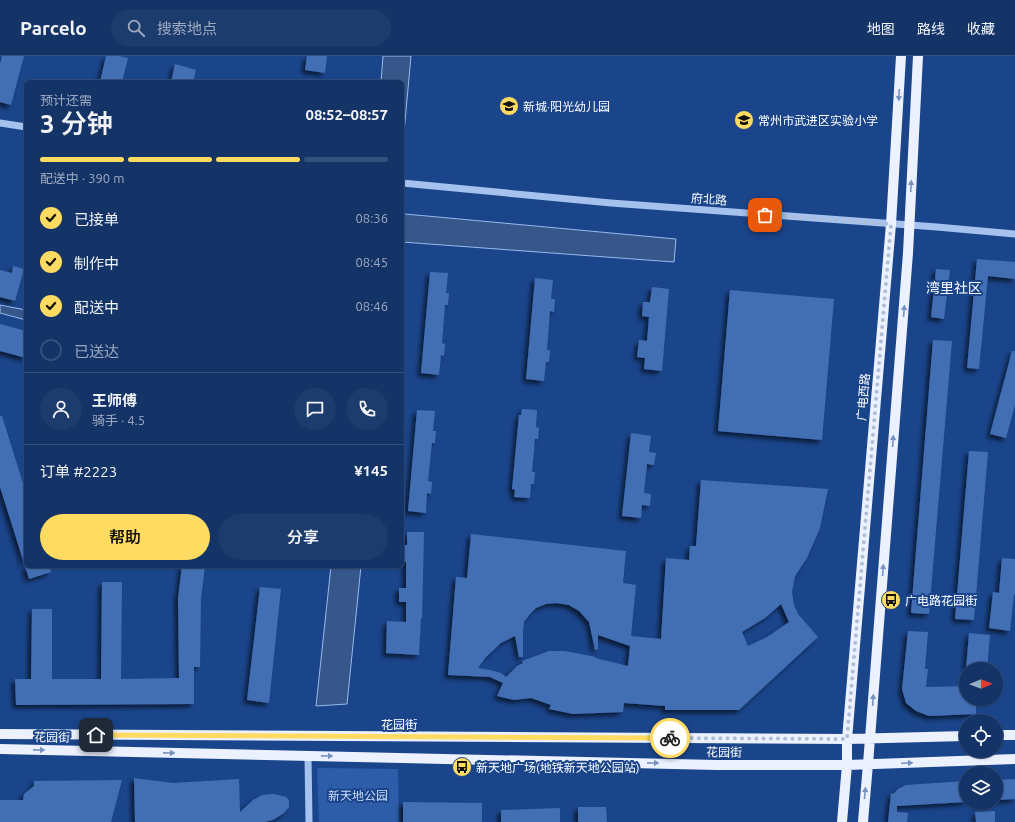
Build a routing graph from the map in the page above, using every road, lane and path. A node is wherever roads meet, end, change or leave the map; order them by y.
1 (901, 56) edge
2 (918, 56) edge
3 (0, 123) edge
4 (24, 127) edge
5 (404, 183) edge
6 (891, 224) junction
7 (909, 225) junction
8 (1015, 234) edge
9 (0, 734) edge
10 (1003, 735) edge
11 (1015, 735) edge
12 (959, 736) edge
13 (847, 739) junction
14 (870, 739) junction
15 (0, 749) edge
16 (308, 756) junction
17 (1015, 759) edge
18 (868, 764) junction
19 (847, 765) junction
20 (309, 822) edge
21 (842, 822) edge
22 (863, 822) edge

1 -> 6 main road, 广电西路
7 -> 2 main road
3 - 4 street
5 - 6 street, 府北路
6 - 7 street, 府北路
6 - 13 main road, 广电西路
7 - 8 street, 府北路
14 -> 7 main road
9 - 13 main road, 花园街
10 - 11 main road
12 - 14 main road, 花园街
13 - 14 main road, 花园街
13 - 19 main road, 广电西路
14 - 18 main road
15 -> 16 main road, 花园街
16 -> 19 main road, 花园街
16 - 20 street
18 -> 17 main road, 花园街
18 - 19 main road, 花园街
22 -> 18 main road
19 - 21 main road, 广电西路

